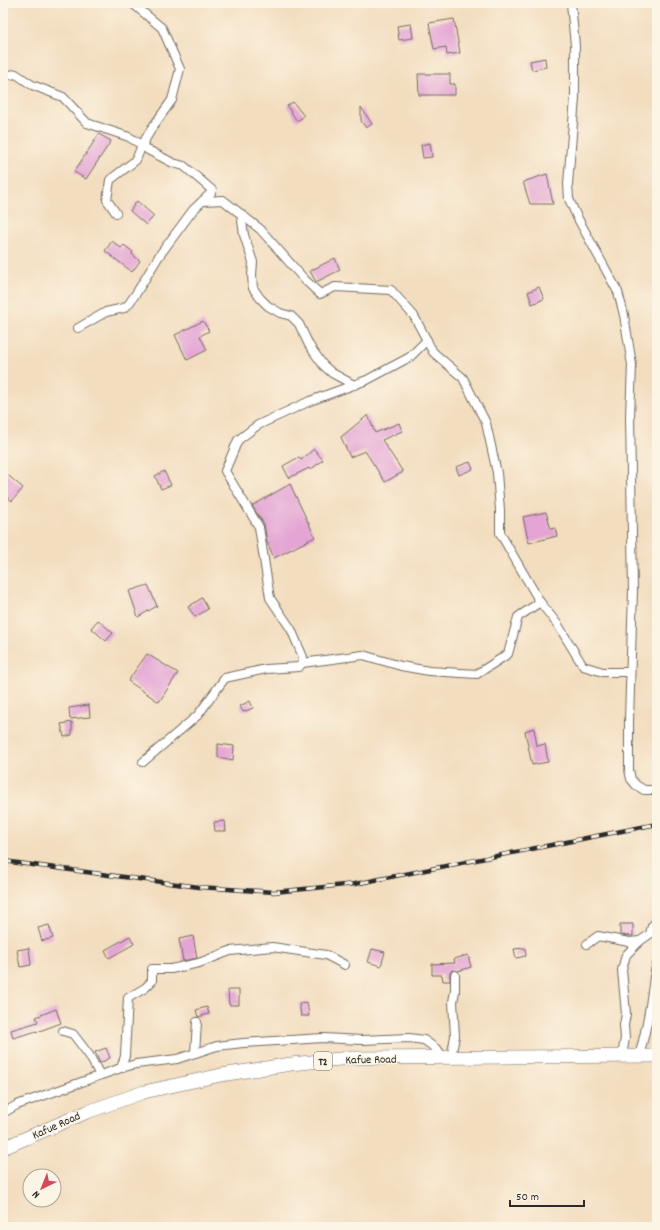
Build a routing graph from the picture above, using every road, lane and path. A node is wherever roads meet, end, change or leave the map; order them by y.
1 (132, 3) edge
2 (571, 3) edge
3 (3, 76) edge
4 (142, 145) junction
5 (203, 201) junction
6 (116, 213) dead end
7 (241, 214) junction
8 (78, 328) dead end
9 (427, 340) junction
10 (354, 385) junction
11 (540, 602) junction
12 (302, 663) junction
13 (630, 672) junction
14 (143, 762) dead end
15 (657, 790) edge
16 (657, 921) edge
17 (640, 941) junction
18 (587, 944) dead end
19 (657, 964) edge
20 (346, 965) dead end
21 (455, 975) dead end
22 (197, 1022) dead end
23 (62, 1032) dead end
24 (195, 1053) junction
25 (622, 1056) junction
26 (639, 1056) junction
27 (657, 1056) edge
28 (447, 1058) junction
29 (121, 1068) junction
30 (100, 1076) junction
31 (3, 1113) edge
32 (3, 1148) edge

1 - 4 street
2 - 13 street
3 - 4 street
4 - 5 street
4 - 6 street
5 - 7 street
5 - 8 street
7 - 9 street
7 - 10 street
9 - 10 street
9 - 11 street
10 - 12 street
11 - 12 street
11 - 13 street
12 - 14 street
13 - 15 street
16 - 17 street
17 - 18 street
17 - 25 street
19 - 26 street
20 - 29 street
21 - 28 street
22 - 24 street
23 - 30 street
24 - 28 street
24 - 29 street
25 - 26 highway, Kafue Road / T2
25 - 28 highway, Kafue Road / T2
26 - 27 highway, Kafue Road / T2
28 - 32 highway, Kafue Road / T2
29 - 30 street
30 - 31 street

